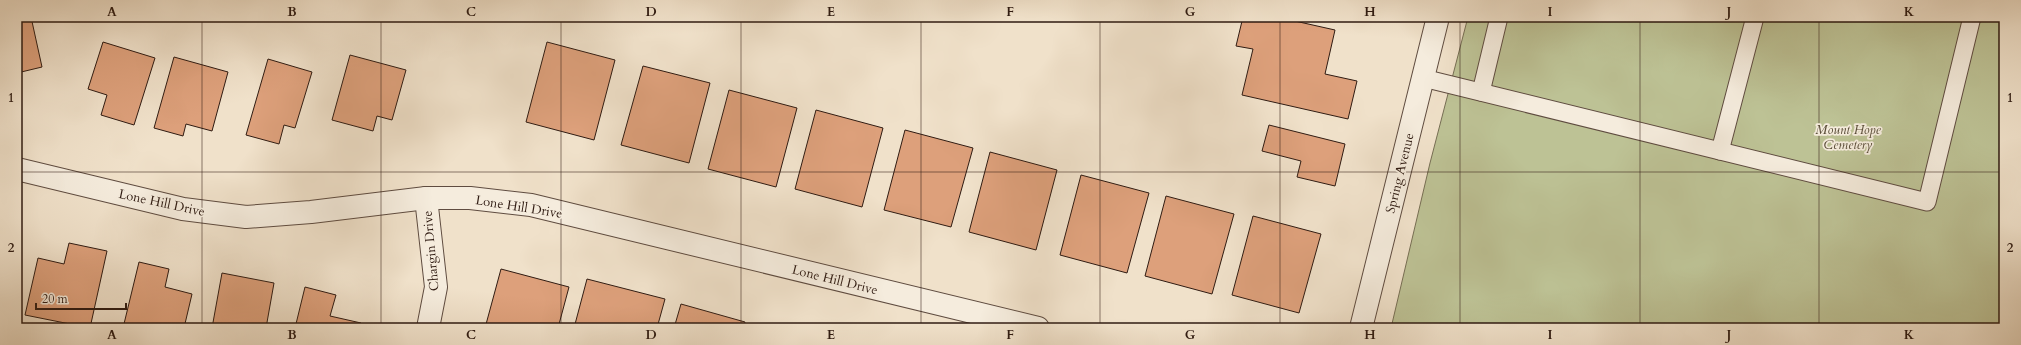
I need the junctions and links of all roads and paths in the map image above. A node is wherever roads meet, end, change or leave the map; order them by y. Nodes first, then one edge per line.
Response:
1 (1438, 17) edge
2 (1499, 17) edge
3 (1755, 17) edge
4 (1972, 17) edge
5 (1423, 78) junction
6 (1481, 92) junction
7 (1720, 151) junction
8 (17, 168) edge
9 (426, 198) junction
10 (428, 328) edge
11 (1038, 328) edge
12 (1361, 328) edge

1 - 5 street, Spring Avenue
2 - 6 lane
3 - 7 lane
4 - 7 lane
5 - 6 lane
5 - 12 street, Spring Avenue
6 - 7 lane
8 - 9 street, Lone Hill Drive
9 - 10 street, Chargin Drive
9 - 11 street, Lone Hill Drive

